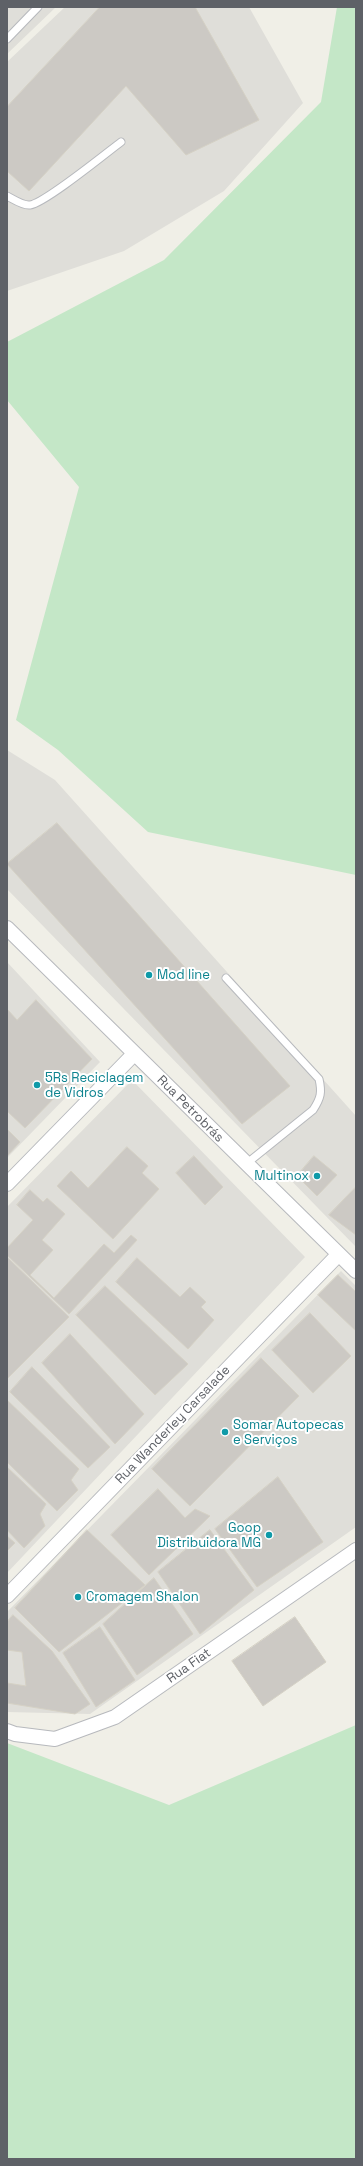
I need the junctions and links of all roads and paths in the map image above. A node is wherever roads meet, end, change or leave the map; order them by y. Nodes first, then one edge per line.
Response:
1 (38, 7) edge
2 (7, 39) edge
3 (121, 142) dead end
4 (7, 196) edge
5 (7, 928) edge
6 (226, 978) dead end
7 (134, 1054) junction
8 (246, 1164) junction
9 (7, 1184) edge
10 (338, 1255) junction
11 (356, 1271) edge
12 (356, 1550) edge
13 (7, 1596) edge
14 (7, 1730) edge

1 - 2 lane
3 - 4 lane
5 - 7 street, Rua Petrobrás
6 - 8 lane
7 - 8 street, Rua Petrobrás
7 - 9 street
8 - 10 street, Rua Petrobrás
10 - 11 street, Rua Petrobrás
10 - 13 street, Rua Wanderley Carsalade
12 - 14 street, Rua Fiat

